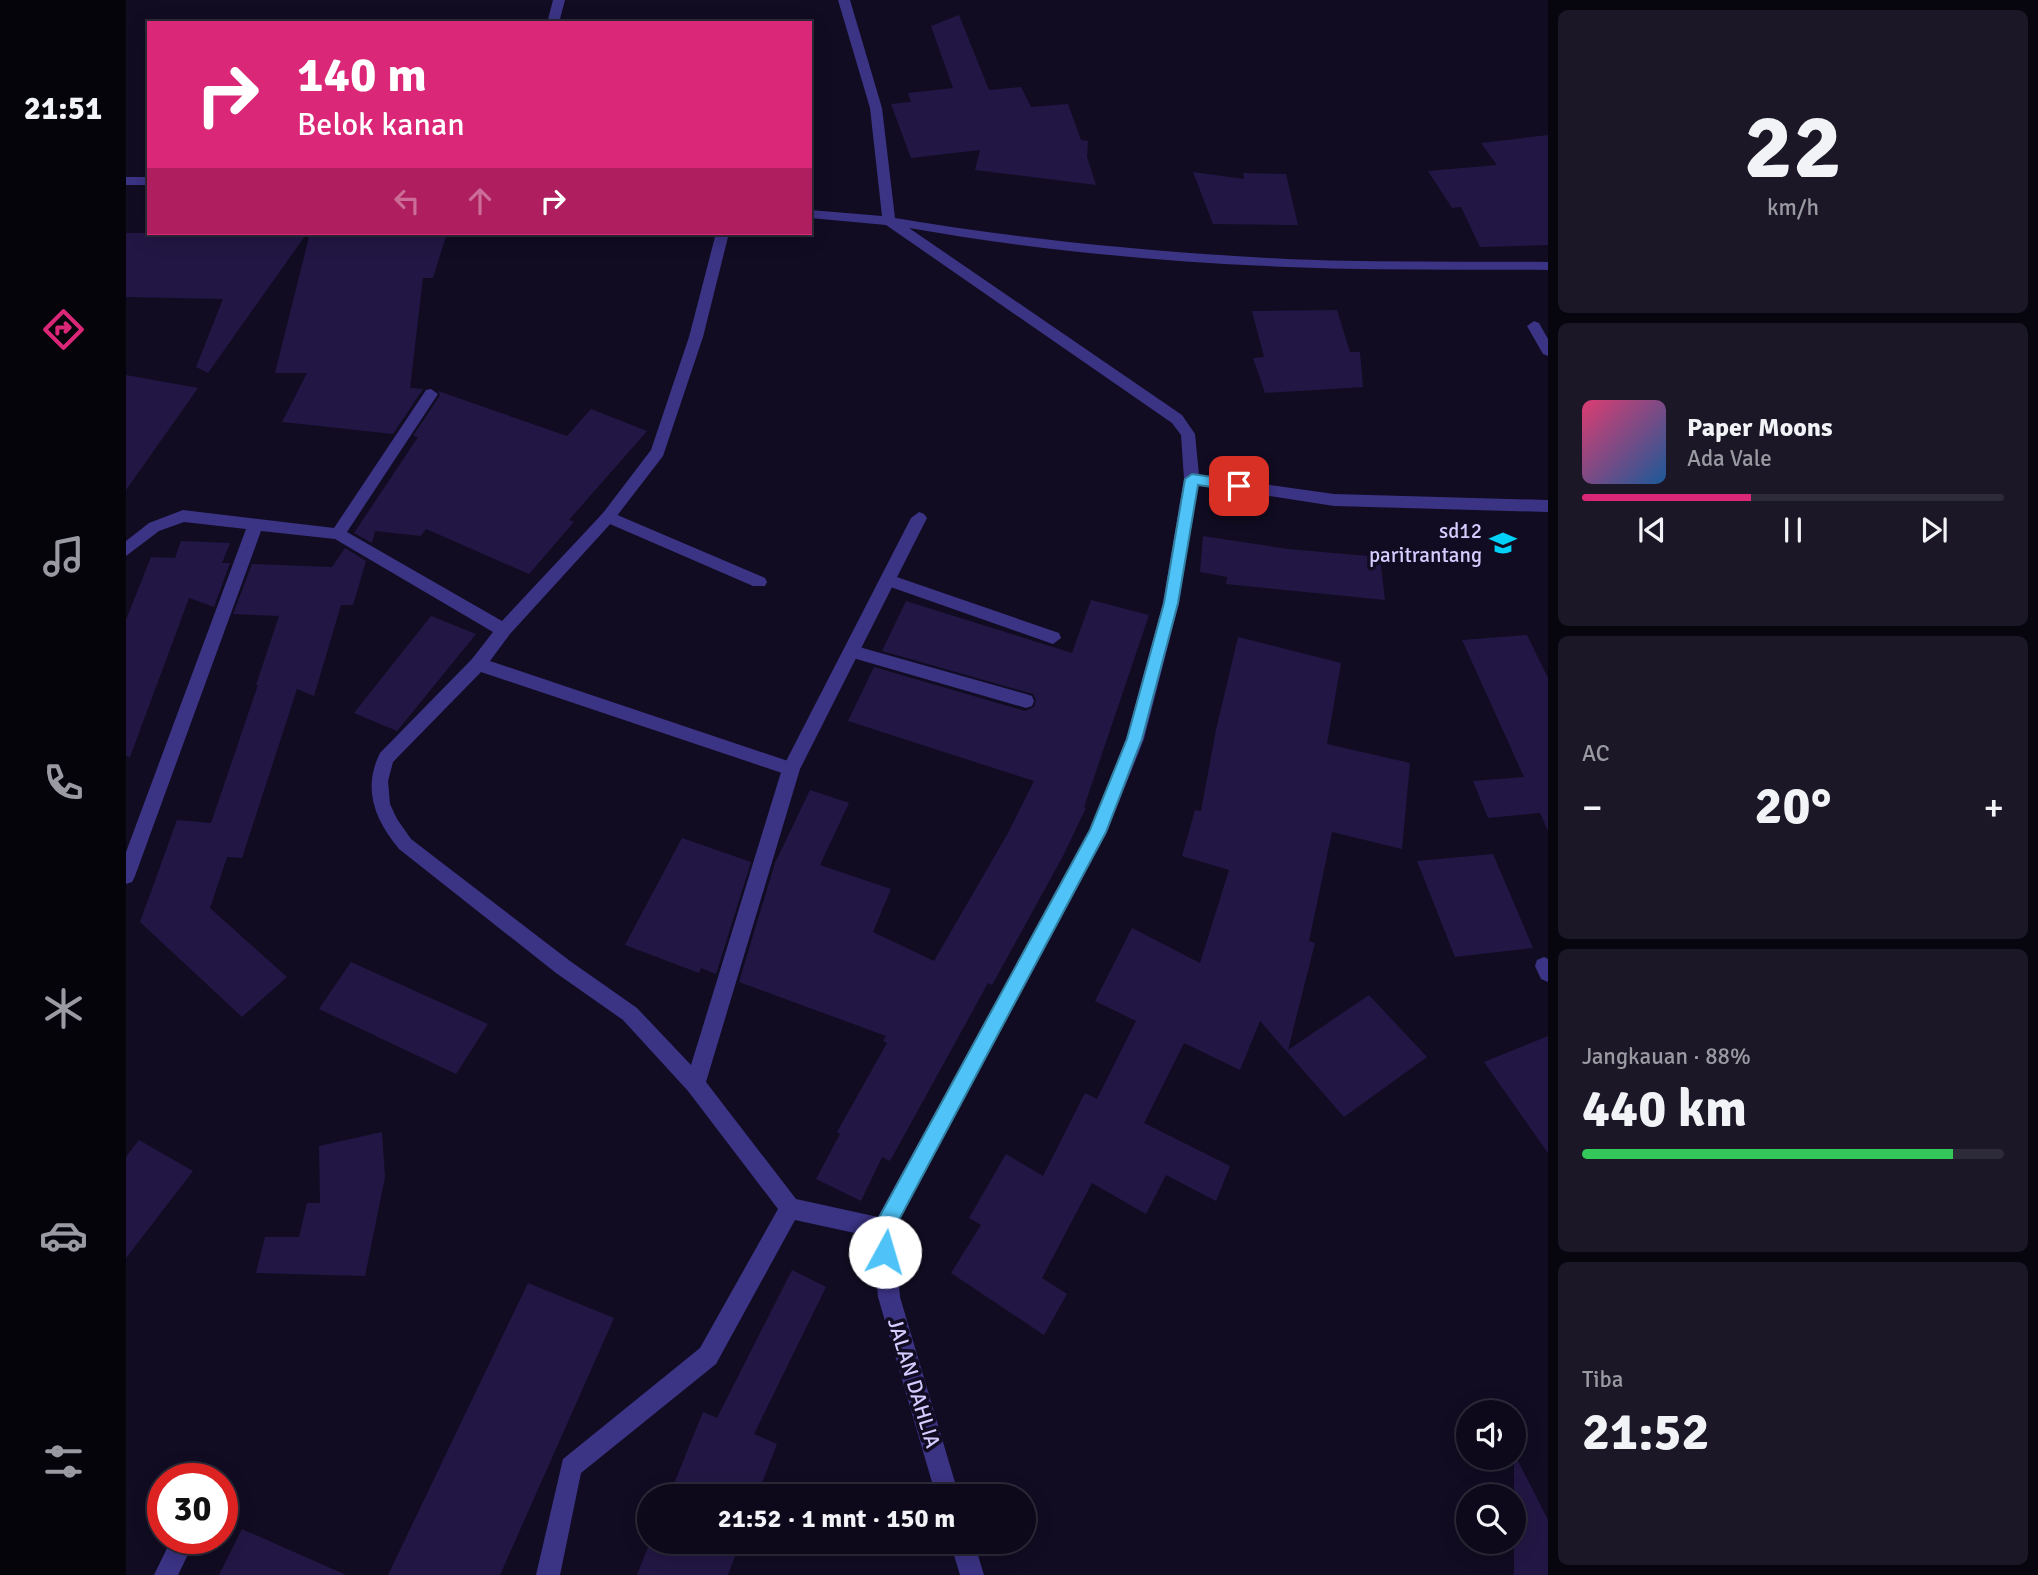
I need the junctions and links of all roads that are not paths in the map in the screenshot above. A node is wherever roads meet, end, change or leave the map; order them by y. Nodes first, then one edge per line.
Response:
1 (559, 0) edge
2 (844, 0) edge
3 (554, 21) edge
4 (126, 181) edge
5 (147, 181) edge
6 (812, 214) edge
7 (889, 221) junction
8 (722, 235) edge
9 (1548, 266) edge
10 (1534, 326) dead end
11 (1548, 351) edge
12 (431, 394) dead end
13 (1192, 479) junction
14 (1548, 506) edge
15 (608, 517) junction
16 (919, 518) dead end
17 (255, 526) junction
18 (338, 534) junction
19 (126, 550) edge
20 (888, 580) junction
21 (759, 582) dead end
22 (504, 629) junction
23 (1053, 638) dead end
24 (852, 651) junction
25 (478, 664) junction
26 (1026, 701) dead end
27 (790, 769) junction
28 (126, 876) edge
29 (695, 1084) junction
30 (790, 1208) junction
31 (883, 1229) junction
32 (944, 1484) edge
33 (176, 1554) edge
34 (966, 1554) edge
35 (166, 1575) edge
36 (548, 1575) edge
37 (972, 1575) edge

1 - 3 street
2 - 7 street
4 - 5 street
6 - 7 street
7 - 9 street
7 - 13 street
8 - 15 street
10 - 11 street
12 - 18 street
13 - 14 street
13 - 31 street
15 - 21 street
15 - 22 street
16 - 20 street
17 - 18 street
17 - 19 street
17 - 28 street
18 - 22 street
20 - 23 street
20 - 24 street
22 - 25 street
24 - 26 street
24 - 27 street
25 - 27 street
25 - 29 street
27 - 29 street
29 - 30 street
30 - 31 street
30 - 36 street
31 - 32 street, JALAN DAHLIA
33 - 35 street
34 - 37 street

